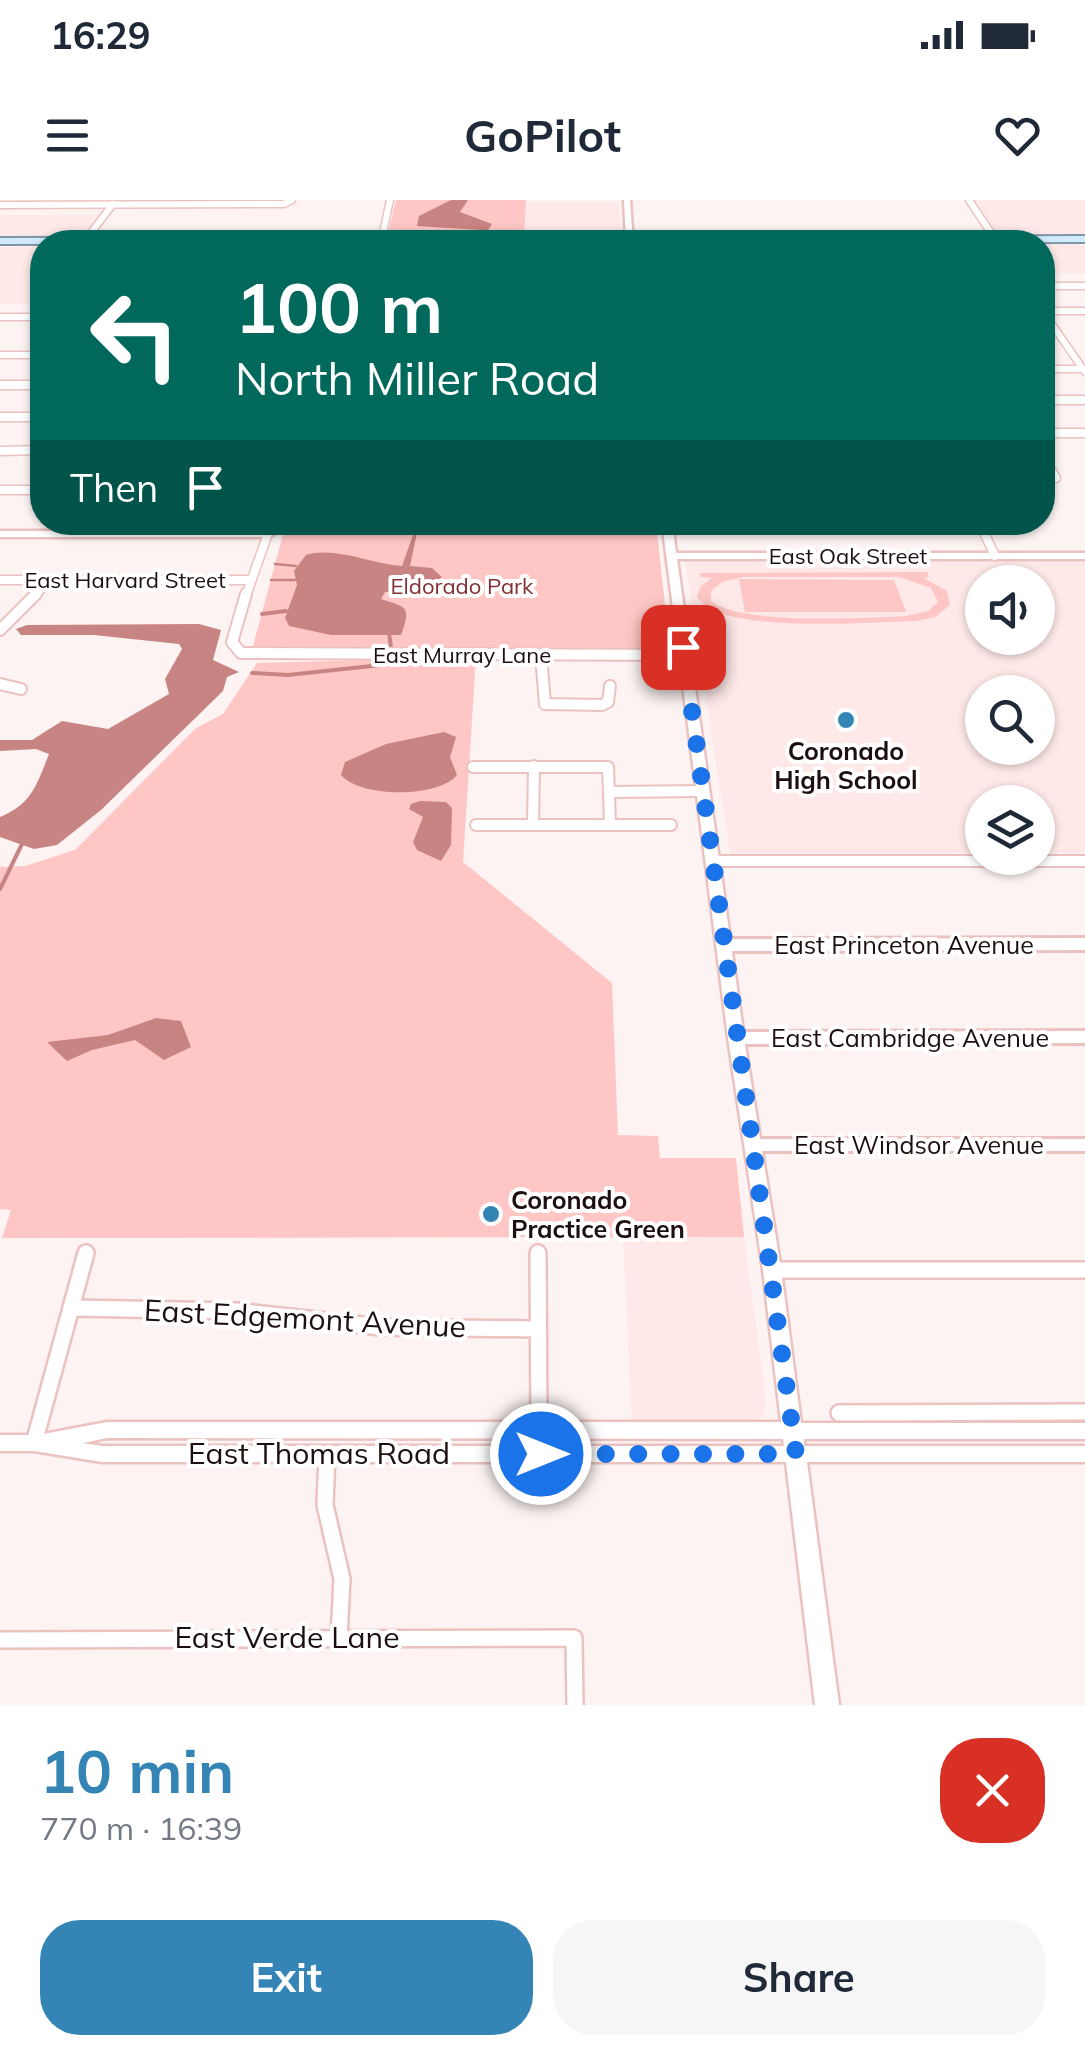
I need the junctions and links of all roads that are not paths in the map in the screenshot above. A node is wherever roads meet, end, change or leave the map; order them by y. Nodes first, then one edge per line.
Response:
1 (390, 200) edge
2 (627, 200) edge
3 (970, 200) edge
4 (290, 202) edge
5 (113, 204) junction
6 (0, 205) edge
7 (94, 230) edge
8 (384, 230) edge
9 (629, 230) edge
10 (989, 230) edge
11 (1055, 241) edge
12 (1085, 241) edge
13 (0, 243) edge
14 (30, 243) edge
15 (1055, 243) edge
16 (30, 244) edge
17 (1055, 286) edge
18 (1085, 286) edge
19 (1055, 311) edge
20 (1085, 311) edge
21 (0, 317) edge
22 (30, 318) edge
23 (1055, 328) edge
24 (0, 355) edge
25 (30, 355) edge
26 (1055, 369) edge
27 (1084, 370) edge
28 (0, 385) edge
29 (30, 385) edge
30 (1055, 400) edge
31 (1085, 400) edge
32 (0, 416) edge
33 (30, 416) edge
34 (1055, 433) edge
35 (1085, 433) edge
36 (30, 450) edge
37 (0, 451) edge
38 (0, 490) edge
39 (30, 490) edge
40 (30, 532) edge
41 (0, 534) edge
42 (267, 535) edge
43 (669, 535) edge
44 (985, 535) edge
45 (672, 556) junction
46 (995, 556) junction
47 (1085, 556) edge
48 (0, 580) edge
49 (50, 580) junction
50 (250, 580) junction
51 (0, 630) edge
52 (541, 656) junction
53 (684, 656) junction
54 (0, 684) edge
55 (610, 686) dead end
56 (21, 688) dead end
57 (473, 766) dead end
58 (534, 766) junction
59 (702, 791) junction
60 (609, 792) junction
61 (476, 825) dead end
62 (533, 825) junction
63 (610, 825) junction
64 (671, 826) dead end
65 (712, 860) junction
66 (1085, 861) edge
67 (1085, 944) edge
68 (724, 945) junction
69 (736, 1038) junction
70 (1085, 1038) edge
71 (1085, 1145) edge
72 (753, 1146) junction
73 (86, 1252) dead end
74 (538, 1253) dead end
75 (772, 1270) junction
76 (1085, 1270) edge
77 (71, 1308) junction
78 (538, 1329) junction
79 (1085, 1412) edge
80 (838, 1413) dead end
81 (955, 1422) junction
82 (539, 1431) junction
83 (1085, 1431) edge
84 (0, 1443) edge
85 (34, 1443) junction
86 (795, 1443) junction
87 (327, 1454) junction
88 (1085, 1454) edge
89 (339, 1638) junction
90 (0, 1640) edge
91 (574, 1705) edge
92 (827, 1705) edge

1 - 8 street
2 - 9 street
3 - 10 street
4 - 5 street
5 - 6 street
5 - 7 street
11 - 12 main road
12 - 15 main road
13 - 14 main road
13 - 16 main road
17 - 18 street
19 - 20 street
21 - 22 street
23 - 27 street
24 - 25 street
26 - 27 street
28 - 29 street
30 - 31 street
32 - 33 street
34 - 35 street
36 - 37 street
38 - 39 street
40 - 41 street
42 - 50 street
43 - 45 street
44 - 46 street
45 - 46 street, East Oak Street
45 - 53 street
46 - 47 street, East Oak Street
48 - 49 street, East Harvard Street
49 - 50 street, East Harvard Street
49 - 51 street
50 - 52 street, East Murray Lane
52 - 53 street, East Murray Lane
52 - 55 street
53 - 59 street
54 - 56 street
57 - 58 street
58 - 60 street
58 - 62 street
59 - 60 street
59 - 65 street
60 - 63 street
61 - 62 street
62 - 63 street
63 - 64 street
65 - 66 street
65 - 68 street
67 - 68 street, East Princeton Avenue
68 - 69 street
69 - 70 street, East Cambridge Avenue
69 - 72 street
71 - 72 street, East Windsor Avenue
72 - 75 street
73 - 77 street
74 - 78 street
75 - 76 street
75 - 86 street
77 - 78 street, East Edgemont Avenue
77 - 85 street
78 - 82 street
79 - 81 street, East Thomas Road
80 - 81 street, East Thomas Road
81 - 83 street, East Thomas Road
81 - 86 street, East Thomas Road
82 - 85 street, East Thomas Road
82 - 86 street, East Thomas Road
84 - 85 street, East Thomas Road
85 - 87 street, East Thomas Road
86 - 87 street, East Thomas Road
86 - 88 street, East Thomas Road
86 - 92 street
87 - 89 street
89 - 90 street, East Verde Lane
89 - 91 street, East Verde Lane

